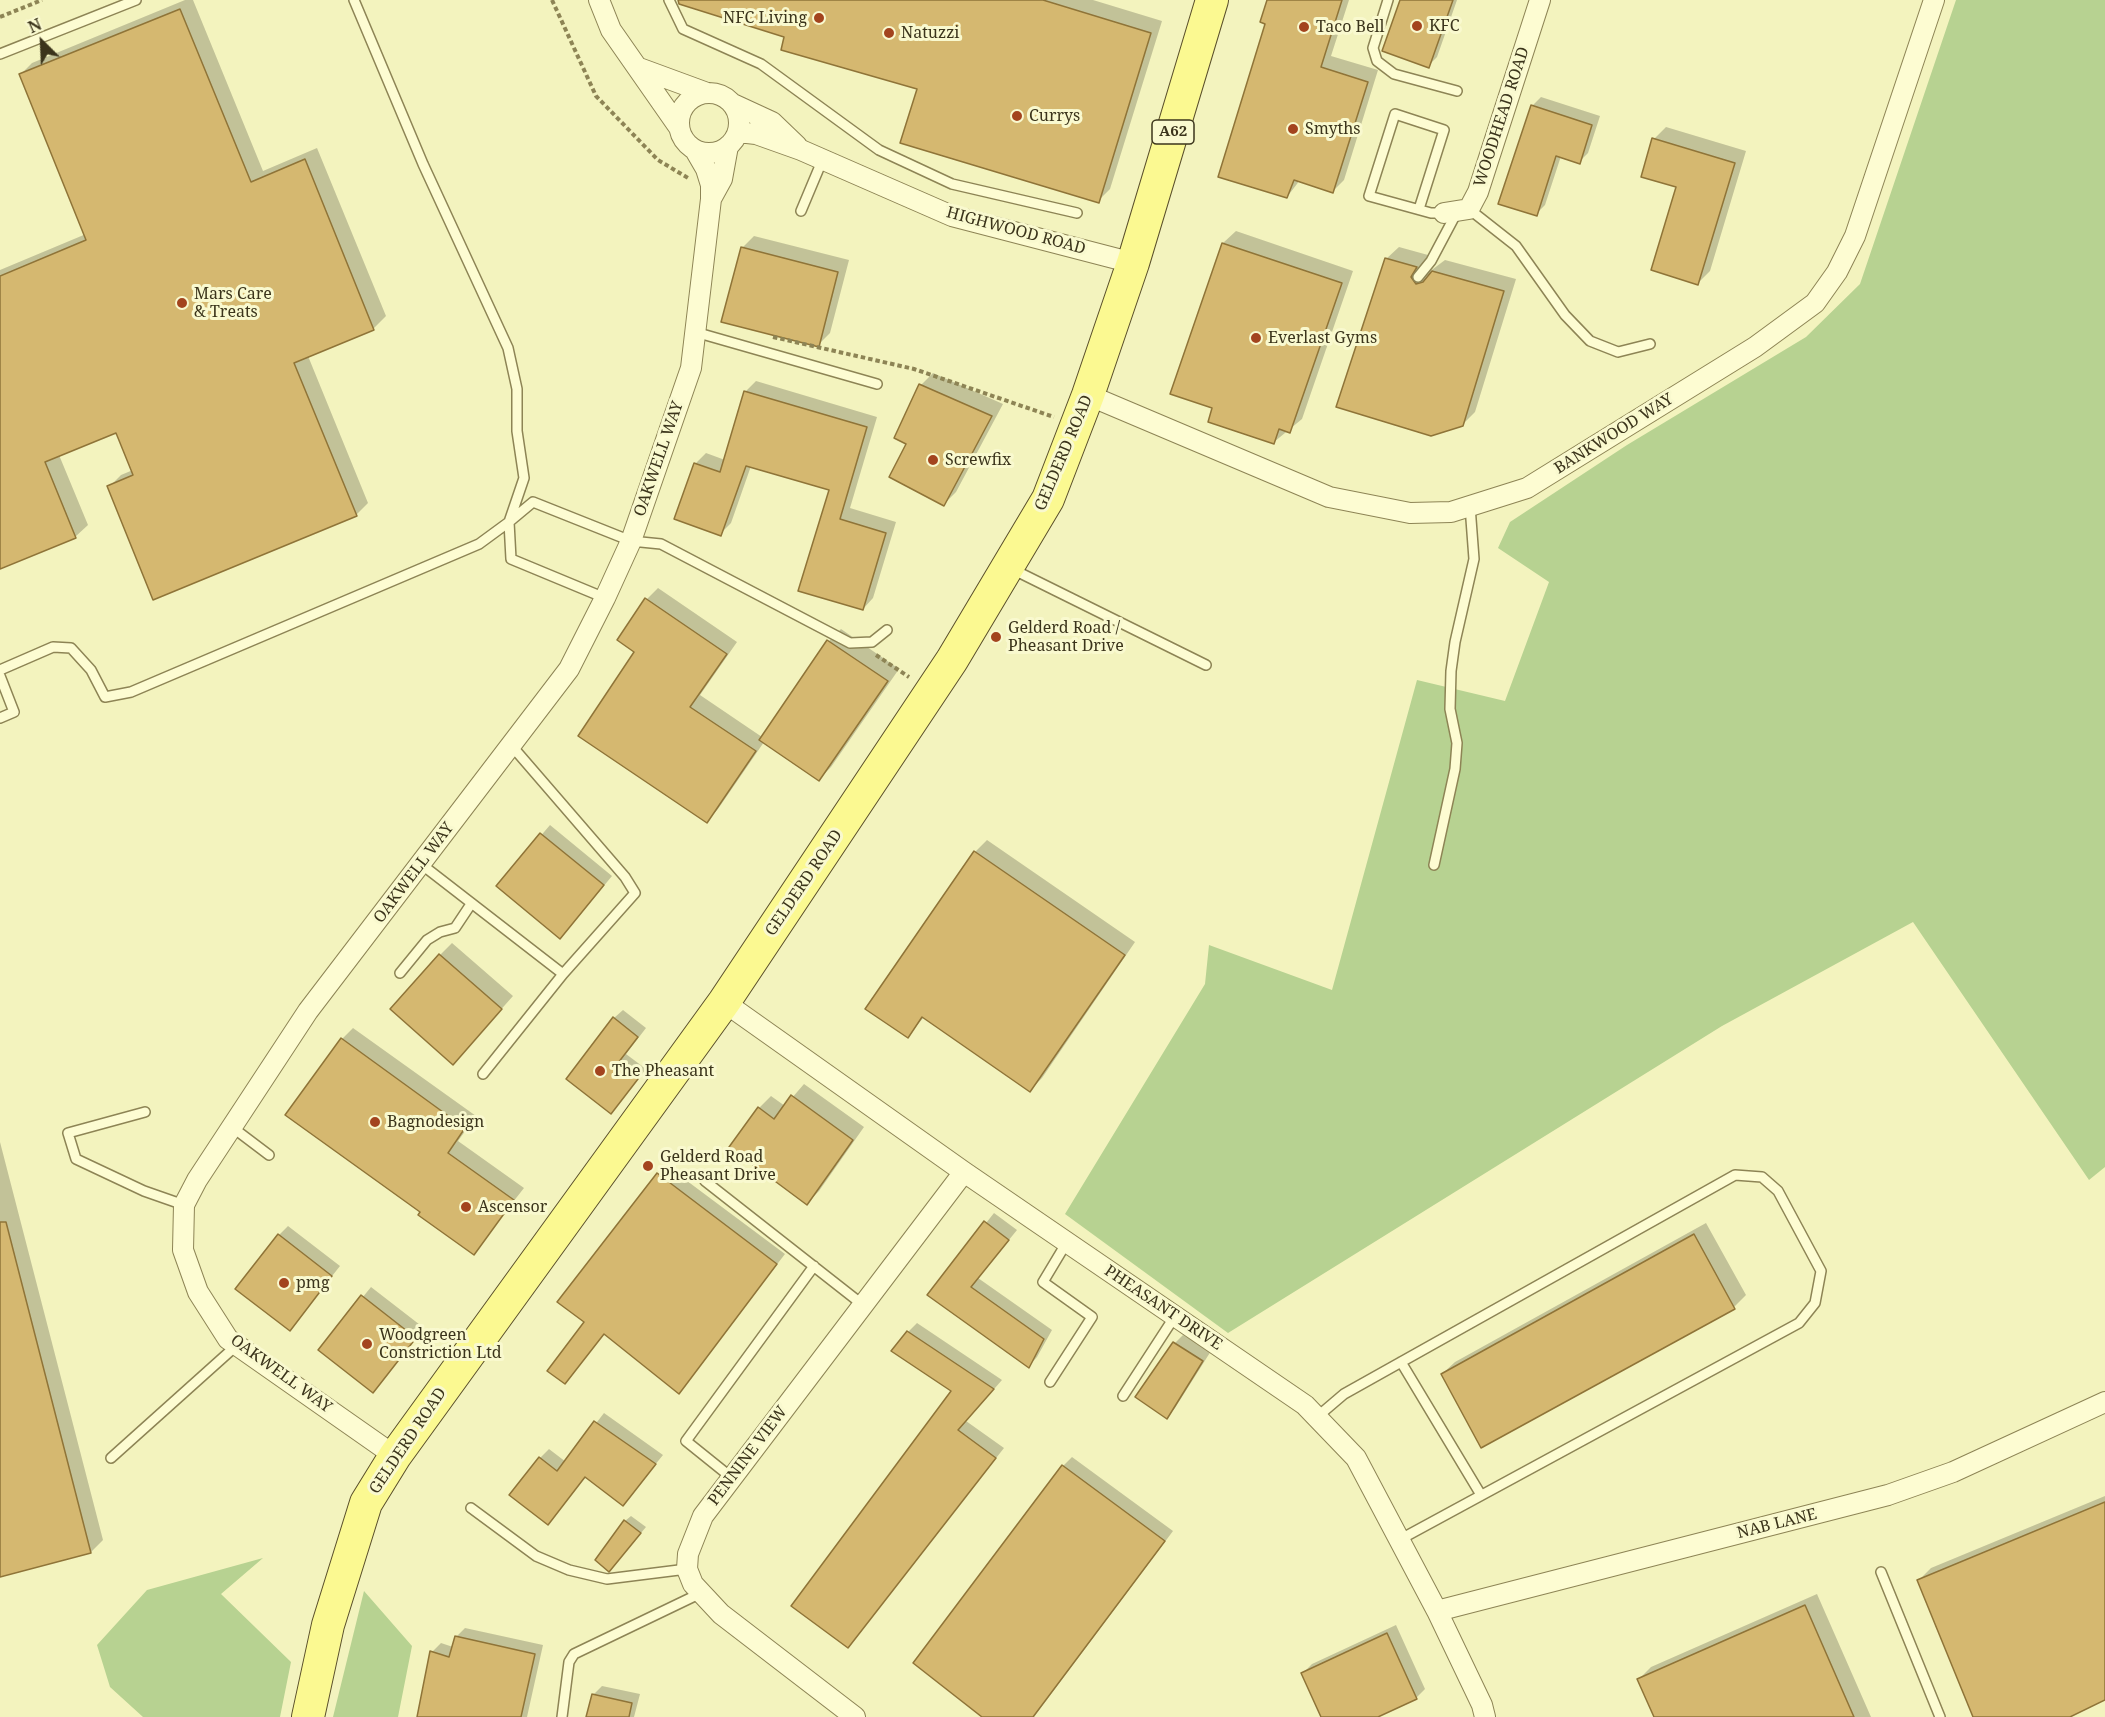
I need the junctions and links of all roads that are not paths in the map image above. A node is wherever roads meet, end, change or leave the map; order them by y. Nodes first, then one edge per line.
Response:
1 (136, 0) edge
2 (354, 0) edge
3 (599, 0) edge
4 (669, 0) edge
5 (1212, 0) edge
6 (1388, 0) edge
7 (1540, 0) edge
8 (1934, 0) edge
9 (0, 54) edge
10 (639, 69) junction
11 (1457, 91) dead end
12 (707, 93) junction
13 (732, 104) junction
14 (678, 126) junction
15 (733, 139) junction
16 (694, 150) junction
17 (801, 150) junction
18 (822, 162) junction
19 (711, 199) junction
20 (1419, 209) junction
21 (801, 211) dead end
22 (1457, 211) junction
23 (1077, 213) dead end
24 (1133, 263) junction
25 (1419, 277) dead end
26 (695, 332) junction
27 (1650, 344) dead end
28 (877, 384) dead end
29 (1088, 395) junction
30 (1470, 506) junction
31 (508, 522) junction
32 (631, 541) junction
33 (1007, 567) junction
34 (605, 598) junction
35 (887, 630) dead end
36 (1206, 665) dead end
37 (0, 670) edge
38 (0, 675) edge
39 (0, 718) edge
40 (511, 746) junction
41 (420, 864) junction
42 (1434, 864) dead end
43 (471, 904) junction
44 (400, 973) dead end
45 (563, 974) junction
46 (724, 1002) junction
47 (483, 1074) dead end
48 (145, 1112) dead end
49 (232, 1127) junction
50 (268, 1155) dead end
51 (964, 1173) junction
52 (705, 1181) dead end
53 (184, 1205) junction
54 (1067, 1242) junction
55 (814, 1266) junction
56 (863, 1305) junction
57 (1175, 1316) junction
58 (237, 1345) junction
59 (1401, 1362) junction
60 (1050, 1382) dead end
61 (1123, 1396) dead end
62 (2105, 1402) edge
63 (1317, 1417) junction
64 (395, 1456) junction
65 (111, 1458) dead end
66 (732, 1478) junction
67 (1481, 1495) junction
68 (471, 1508) dead end
69 (1399, 1540) junction
70 (687, 1569) junction
71 (1881, 1572) dead end
72 (701, 1593) junction
73 (1437, 1611) junction
74 (308, 1717) edge
75 (561, 1717) edge
76 (855, 1717) edge
77 (1485, 1717) edge
78 (1940, 1717) edge

1 - 9 lane
2 - 31 lane
3 - 10 street
4 - 23 lane
5 - 24 main road, GELDERD ROAD / A62
6 - 11 lane
7 - 22 street, WOODHEAD ROAD
8 - 30 street, BANKWOOD WAY
10 - 12 street
10 - 14 street
12 - 13 street
12 - 14 street
13 - 15 street
13 - 17 street, HIGHWOOD ROAD
14 - 16 street
15 - 16 street
15 - 17 street, HIGHWOOD ROAD
15 - 19 street, OAKWELL WAY
16 - 19 street, OAKWELL WAY
17 - 18 street, HIGHWOOD ROAD
18 - 21 lane
18 - 24 street, HIGHWOOD ROAD
19 - 26 street, OAKWELL WAY
20 - 20 lane
20 - 22 lane
22 - 25 lane
22 - 27 lane
24 - 29 main road, GELDERD ROAD / A62
26 - 28 lane
26 - 32 street, OAKWELL WAY
29 - 30 street, BANKWOOD WAY
29 - 33 main road, GELDERD ROAD / A62
30 - 42 lane
31 - 32 lane
31 - 34 lane
31 - 37 lane
32 - 34 street, OAKWELL WAY
32 - 35 lane
33 - 36 lane
33 - 46 main road, GELDERD ROAD / A62
34 - 40 street, OAKWELL WAY
38 - 39 lane
40 - 41 street, OAKWELL WAY
40 - 45 lane
41 - 43 lane
41 - 49 street, OAKWELL WAY
43 - 44 lane
43 - 45 lane
45 - 47 lane
46 - 51 street, PHEASANT DRIVE
46 - 64 main road, GELDERD ROAD / A62
48 - 53 lane
49 - 50 lane
49 - 53 street, OAKWELL WAY
51 - 54 street, PHEASANT DRIVE
51 - 56 street, PENNINE VIEW
52 - 55 lane
53 - 58 street, OAKWELL WAY
54 - 57 street, PHEASANT DRIVE
54 - 60 lane
55 - 56 lane
55 - 66 lane
56 - 66 street, PENNINE VIEW
57 - 61 lane
57 - 63 street, PHEASANT DRIVE
58 - 64 street, OAKWELL WAY
58 - 65 lane
59 - 63 lane
59 - 67 lane
59 - 67 lane
62 - 73 street, NAB LANE
63 - 69 street, PHEASANT DRIVE
64 - 74 main road, GELDERD ROAD / A62
66 - 70 street, PENNINE VIEW
67 - 69 lane
68 - 70 lane
69 - 73 street, PHEASANT DRIVE
70 - 72 street
71 - 78 lane
72 - 75 lane
72 - 76 street
73 - 77 street, PHEASANT DRIVE

